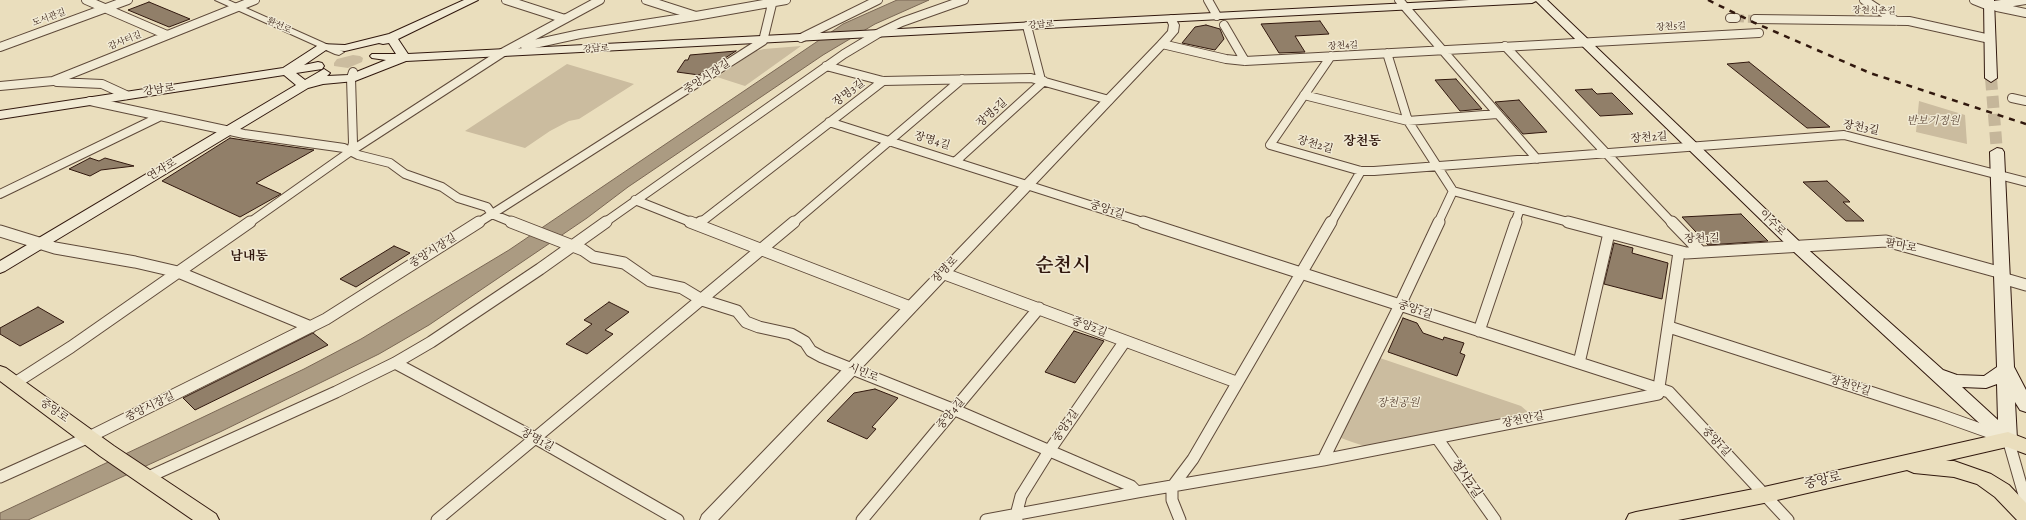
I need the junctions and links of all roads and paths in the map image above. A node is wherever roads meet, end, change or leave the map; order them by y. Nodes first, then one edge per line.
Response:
1 (86, 0) edge
2 (128, 0) edge
3 (220, 0) edge
4 (255, 0) edge
5 (474, 0) edge
6 (506, 0) edge
7 (600, 0) edge
8 (646, 0) edge
9 (786, 0) edge
10 (878, 0) edge
11 (964, 0) edge
12 (1208, 0) edge
13 (1532, 0) edge
14 (1541, 0) edge
15 (1864, 0) edge
16 (1974, 0) edge
17 (2026, 0) edge
18 (773, 1) edge
19 (1402, 3) edge
20 (1989, 3) edge
21 (236, 7) junction
22 (105, 8) junction
23 (2026, 13) edge
24 (696, 16) junction
25 (1217, 16) junction
26 (1171, 18) junction
27 (565, 19) junction
28 (1755, 19) tunnel mouth
29 (1896, 21) junction
30 (1224, 25) dead end
31 (1027, 26) junction
32 (879, 33) junction
33 (1759, 33) dead end
34 (167, 35) junction
35 (391, 37) junction
36 (800, 38) junction
37 (1990, 39) junction
38 (763, 40) junction
39 (1584, 41) junction
40 (1162, 44) junction
41 (324, 46) junction
42 (1505, 46) junction
43 (0, 47) edge
44 (365, 49) junction
45 (1442, 49) junction
46 (339, 52) junction
47 (502, 53) junction
48 (1387, 53) junction
49 (376, 56) junction
50 (1331, 56) junction
51 (405, 58) junction
52 (1245, 61) junction
53 (826, 66) junction
54 (321, 70) junction
55 (286, 71) junction
56 (352, 75) junction
57 (1991, 78) tunnel mouth
58 (962, 79) junction
59 (883, 81) junction
60 (1043, 81) junction
61 (53, 82) junction
62 (304, 85) junction
63 (0, 86) edge
64 (126, 95) junction
65 (1304, 95) junction
66 (2012, 98) dead end
67 (1109, 100) junction
68 (90, 101) junction
69 (2026, 101) edge
70 (1497, 114) junction
71 (0, 115) edge
72 (159, 117) junction
73 (1408, 121) junction
74 (830, 122) junction
75 (226, 130) junction
76 (889, 140) junction
77 (1694, 147) junction
78 (351, 151) junction
79 (1997, 152) tunnel mouth
80 (1606, 154) junction
81 (1537, 159) junction
82 (956, 161) junction
83 (1439, 168) junction
84 (1361, 170) junction
85 (1997, 174) junction
86 (2026, 182) edge
87 (1028, 184) junction
88 (1453, 191) junction
89 (0, 194) edge
90 (635, 200) junction
91 (1520, 209) junction
92 (492, 214) junction
93 (698, 224) junction
94 (0, 231) edge
95 (1609, 233) junction
96 (40, 244) junction
97 (568, 245) junction
98 (1797, 247) junction
99 (763, 248) junction
100 (1679, 252) junction
101 (1701, 252) junction
102 (0, 268) edge
103 (178, 272) junction
104 (942, 273) junction
105 (1302, 273) junction
106 (2002, 275) junction
107 (2026, 285) edge
108 (702, 300) junction
109 (1400, 305) junction
110 (910, 307) junction
111 (1039, 308) junction
112 (311, 327) junction
113 (1668, 327) junction
114 (1479, 331) junction
115 (1125, 341) junction
116 (395, 363) junction
117 (1579, 363) junction
118 (2006, 368) junction
119 (852, 369) junction
120 (1932, 371) junction
121 (0, 372) edge
122 (1236, 382) junction
123 (15, 383) junction
124 (1658, 389) junction
125 (2026, 406) edge
126 (954, 410) junction
127 (89, 437) junction
128 (535, 438) junction
129 (1437, 438) junction
130 (2017, 443) edge
131 (1049, 451) junction
132 (1323, 460) junction
133 (1900, 463) junction
134 (0, 477) edge
135 (146, 478) junction
136 (1172, 487) junction
137 (1137, 492) junction
138 (1764, 494) junction
139 (2026, 502) edge
140 (2026, 516) edge
141 (1017, 518) edge
142 (210, 520) edge
143 (437, 520) edge
144 (678, 520) edge
145 (708, 520) edge
146 (862, 520) edge
147 (986, 520) edge
148 (1180, 520) edge
149 (1495, 520) edge
150 (1636, 520) edge
151 (1788, 520) edge

1 - 22 street
2 - 22 street, 도서관길
3 - 21 street, 환선로
4 - 21 street, 감사터길
5 - 35 main road
6 - 27 street
7 - 27 street
8 - 24 street
9 - 18 street
10 - 36 street
11 - 32 street
12 - 25 street
13 - 19 main road, 강남로
14 - 39 main road, 이수로
15 - 29 street
16 - 20 street
17 - 20 street
18 - 24 street
18 - 38 street
19 - 25 main road, 강남로
19 - 45 street
20 - 23 street
20 - 37 main road
21 - 34 street, 감사터길
21 - 41 street, 환선로
22 - 34 street
22 - 43 street, 도서관길
24 - 47 street
25 - 26 main road, 강남로
26 - 31 main road, 강남로
26 - 40 street, 장명로
27 - 47 street
28 - 29 street, 장천신촌길
29 - 37 street, 장천신촌길
30 - 52 street
31 - 32 main road, 강남로
31 - 60 street
32 - 36 main road, 강남로
32 - 53 street
33 - 39 street, 장천5길
34 - 61 street, 감사터길
35 - 41 main road
35 - 44 main road
35 - 51 main road
36 - 38 main road, 강남로
37 - 57 main road
38 - 47 main road, 강남로
38 - 92 street, 중앙시장길
39 - 42 street, 장천4길
39 - 77 main road, 이수로
40 - 52 street, 장천4길
40 - 67 street, 장명로
41 - 46 street, 환선로
41 - 55 main road
42 - 45 street, 장천4길
42 - 80 street
44 - 46 main road
44 - 49 main road
45 - 48 street, 장천4길
45 - 70 street
46 - 54 main road, 연자로
47 - 51 main road, 강남로
47 - 78 street
48 - 50 street, 장천4길
48 - 73 street
49 - 51 main road, 강남로
49 - 56 main road
50 - 52 street, 장천4길
50 - 65 street, 장천2길
51 - 56 main road
53 - 59 street
53 - 90 street
54 - 55 main road, 강남로
54 - 56 main road, 강남로
54 - 62 main road, 연자로
55 - 62 main road
55 - 64 main road, 강남로
56 - 62 main road
56 - 78 street
58 - 59 street
58 - 60 street
58 - 76 street
59 - 74 street, 장명3길
60 - 67 street
60 - 82 street, 장명5길
61 - 63 street, 감사터길
61 - 64 street
62 - 75 main road, 연자로
64 - 68 main road, 강남로
65 - 73 street
65 - 84 street, 장천2길
66 - 69 street
67 - 87 street, 장명로
68 - 71 main road, 강남로
68 - 72 street, 시민로
70 - 73 street
70 - 81 street
72 - 75 street, 시민로
72 - 89 street
73 - 83 street
74 - 76 street, 장명4길
74 - 93 street, 장명3길
75 - 78 street, 시민로
75 - 96 main road, 연자로
76 - 82 street, 장명4길
76 - 99 street
77 - 80 street, 장천2길
77 - 85 street, 장천3길
77 - 98 main road, 이수로
78 - 92 street, 시민로
78 - 103 street
79 - 85 main road
80 - 81 street, 장천2길
80 - 101 street
81 - 83 street, 장천2길
82 - 87 street, 장명4길
83 - 84 street, 장천2길
83 - 88 street
84 - 105 street
85 - 86 street, 장천3길
85 - 106 main road
87 - 104 street, 장명로
87 - 105 street, 중앙1길
88 - 91 street, 장천1길
88 - 109 street
90 - 93 street
90 - 97 street
91 - 95 street, 장천1길
91 - 114 street
92 - 97 street, 시민로
92 - 112 street, 중앙시장길
93 - 99 street
94 - 96 street
95 - 100 street, 장천1길
95 - 117 street
96 - 102 main road, 연자로
96 - 103 street
97 - 108 street, 시민로
97 - 116 street
98 - 101 street, 장천1길
98 - 106 street, 팔마로
98 - 120 main road, 이수로
99 - 108 street
99 - 110 street
100 - 101 street, 장천1길
100 - 113 street
103 - 112 street
103 - 123 street
104 - 110 street, 장명로
104 - 111 street, 중앙2길
105 - 109 street, 중앙1길
105 - 122 street
106 - 107 street, 팔마로
106 - 118 main road
108 - 119 street, 시민로
108 - 128 street
109 - 114 street, 중앙1길
109 - 132 street
110 - 119 street, 장명로
111 - 115 street, 중앙2길
111 - 126 street, 중앙4길
112 - 127 street, 중앙시장길
113 - 124 street
113 - 130 street, 장천안길
114 - 117 street, 중앙1길
115 - 122 street, 중앙2길
115 - 131 street, 중앙3길
116 - 128 street, 장명1길
116 - 135 street
117 - 124 street, 중앙1길
118 - 120 main road
118 - 125 main road
118 - 130 main road
119 - 126 street, 시민로
119 - 145 street, 장명로
120 - 130 main road, 이수로
121 - 123 main road, 중앙로
122 - 136 street
123 - 127 main road, 중앙로
124 - 129 street, 장천안길
124 - 138 street, 중앙1길
126 - 131 street, 시민로
126 - 146 street, 중앙4길
127 - 134 street, 중앙시장길
127 - 135 main road, 중앙로
128 - 143 street
128 - 144 street, 장명1길
129 - 132 street, 장천안길
129 - 149 street, 청사2길
130 - 133 main road, 중앙로
130 - 139 street
131 - 137 street, 시민로
131 - 141 street, 중앙3길
132 - 136 street, 장천안길
133 - 138 main road, 중앙로
133 - 140 main road
135 - 142 main road
136 - 137 street
136 - 148 street
137 - 141 street
138 - 150 main road, 중앙로
138 - 151 street, 중앙1길
141 - 147 street

